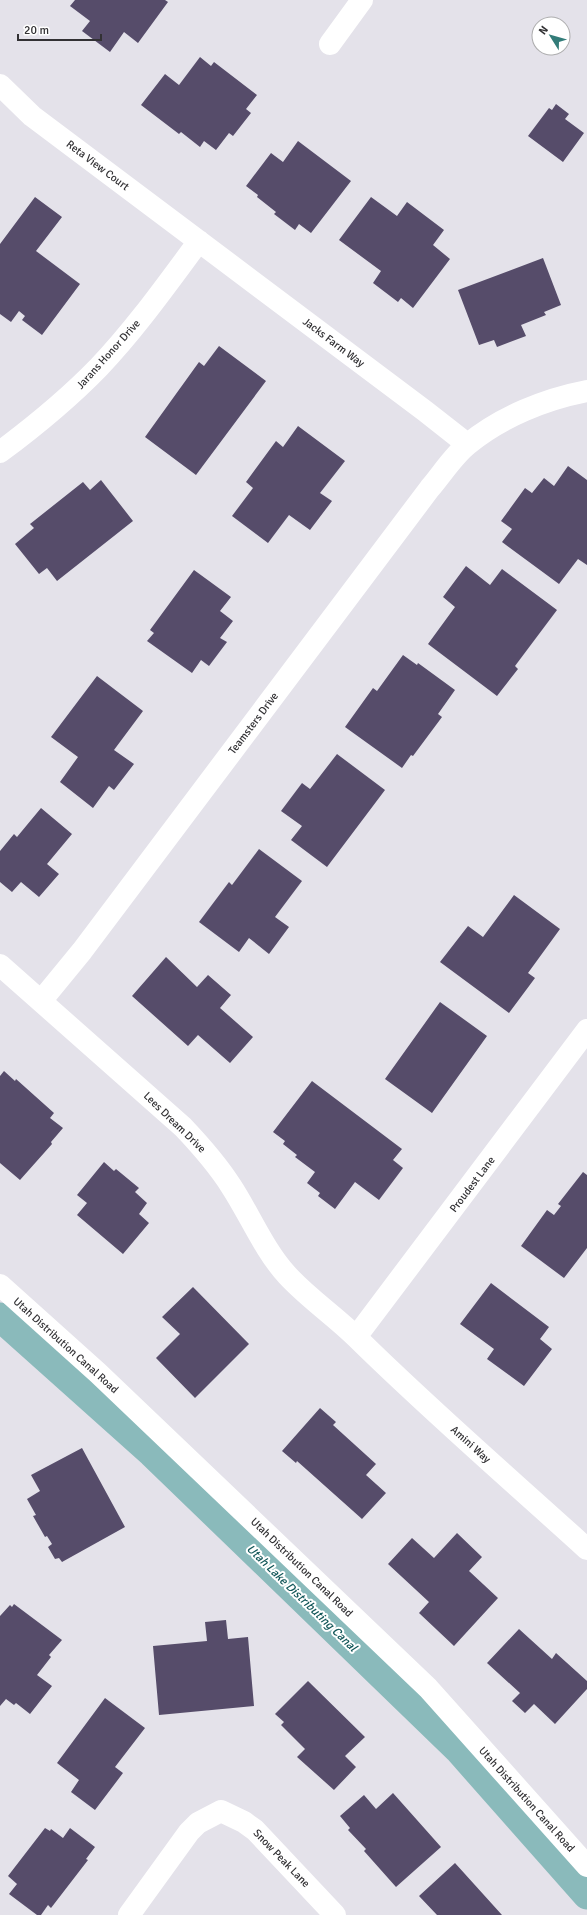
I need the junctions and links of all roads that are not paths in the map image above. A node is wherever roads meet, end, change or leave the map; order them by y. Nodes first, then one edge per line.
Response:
1 (362, 0) edge
2 (330, 44) dead end
3 (0, 85) edge
4 (199, 241) junction
5 (587, 391) edge
6 (467, 444) junction
7 (0, 452) edge
8 (0, 965) edge
9 (40, 1001) junction
10 (587, 1030) edge
11 (0, 1285) edge
12 (356, 1337) junction
13 (587, 1549) edge
14 (587, 1866) edge
15 (129, 1915) edge
16 (335, 1915) edge

1 - 2 street
3 - 4 street, Reta View Court
4 - 6 street, Jacks Farm Way
4 - 7 street, Jarans Honor Drive
5 - 6 street, Teamsters Drive
6 - 9 street, Teamsters Drive
8 - 9 street, Lees Dream Drive
9 - 12 street, Lees Dream Drive
10 - 12 street, Proudest Lane
11 - 14 street, Utah Distribution Canal Road
12 - 13 street, Amini Way
15 - 16 street, Snow Peak Lane

